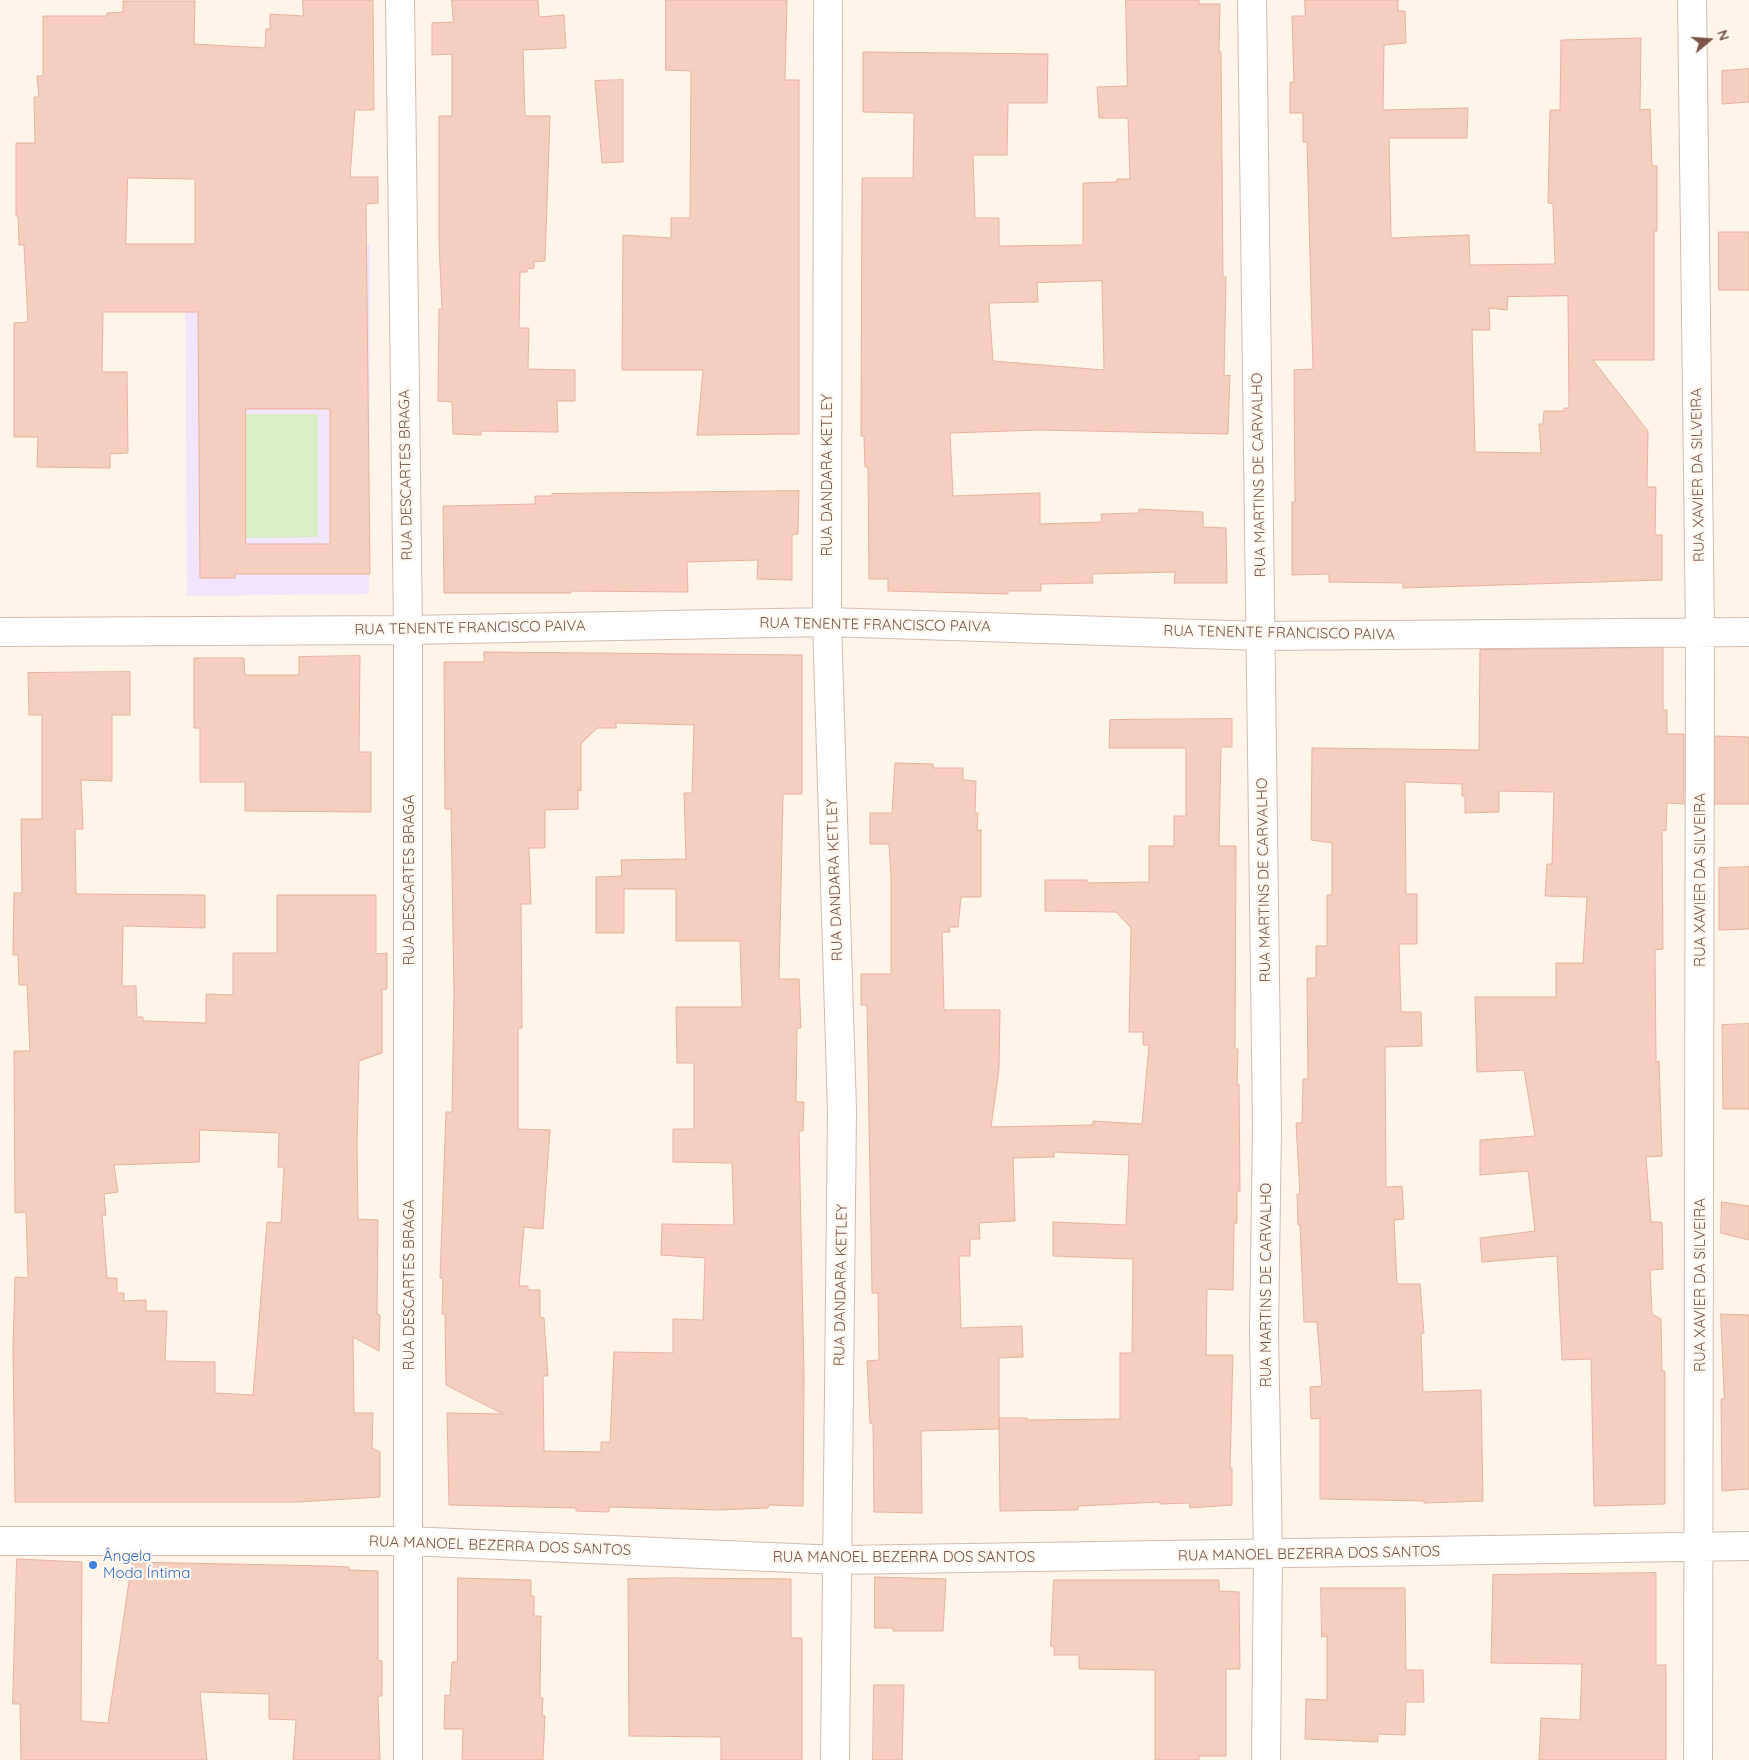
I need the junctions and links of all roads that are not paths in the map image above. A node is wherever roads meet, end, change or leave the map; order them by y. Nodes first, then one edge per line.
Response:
1 (400, 0) edge
2 (828, 0) edge
3 (1252, 0) edge
4 (1692, 0) edge
5 (827, 622) junction
6 (408, 630) junction
7 (0, 632) edge
8 (1700, 632) junction
9 (1749, 632) edge
10 (1261, 636) junction
11 (0, 1541) edge
12 (410, 1541) junction
13 (1749, 1546) edge
14 (1700, 1548) junction
15 (1268, 1555) junction
16 (838, 1560) junction
17 (408, 1760) edge
18 (835, 1760) edge
19 (1266, 1760) edge
20 (1698, 1760) edge

1 - 6 street, RUA DESCARTES BRAGA
2 - 5 street, RUA DANDARA KETLEY
3 - 10 street, RUA MARTINS DE CARVALHO
4 - 8 street, RUA XAVIER DA SILVEIRA
5 - 6 street, RUA TENENTE FRANCISCO PAIVA
5 - 10 street, RUA TENENTE FRANCISCO PAIVA
5 - 16 street, RUA DANDARA KETLEY
6 - 7 street, RUA TENENTE FRANCISCO PAIVA
6 - 12 street, RUA DESCARTES BRAGA
8 - 9 street, RUA TENENTE FRANCISCO PAIVA
8 - 10 street, RUA TENENTE FRANCISCO PAIVA
8 - 14 street, RUA XAVIER DA SILVEIRA
10 - 15 street, RUA MARTINS DE CARVALHO
11 - 12 street, RUA MANOEL BEZERRA DOS SANTOS
12 - 16 street, RUA MANOEL BEZERRA DOS SANTOS
12 - 17 street, RUA DESCARTES BRAGA
13 - 14 street, RUA MANOEL BEZERRA DOS SANTOS
14 - 15 street, RUA MANOEL BEZERRA DOS SANTOS
14 - 20 street, RUA XAVIER DA SILVEIRA
15 - 16 street, RUA MANOEL BEZERRA DOS SANTOS
15 - 19 street, RUA MARTINS DE CARVALHO
16 - 18 street, RUA DANDARA KETLEY

